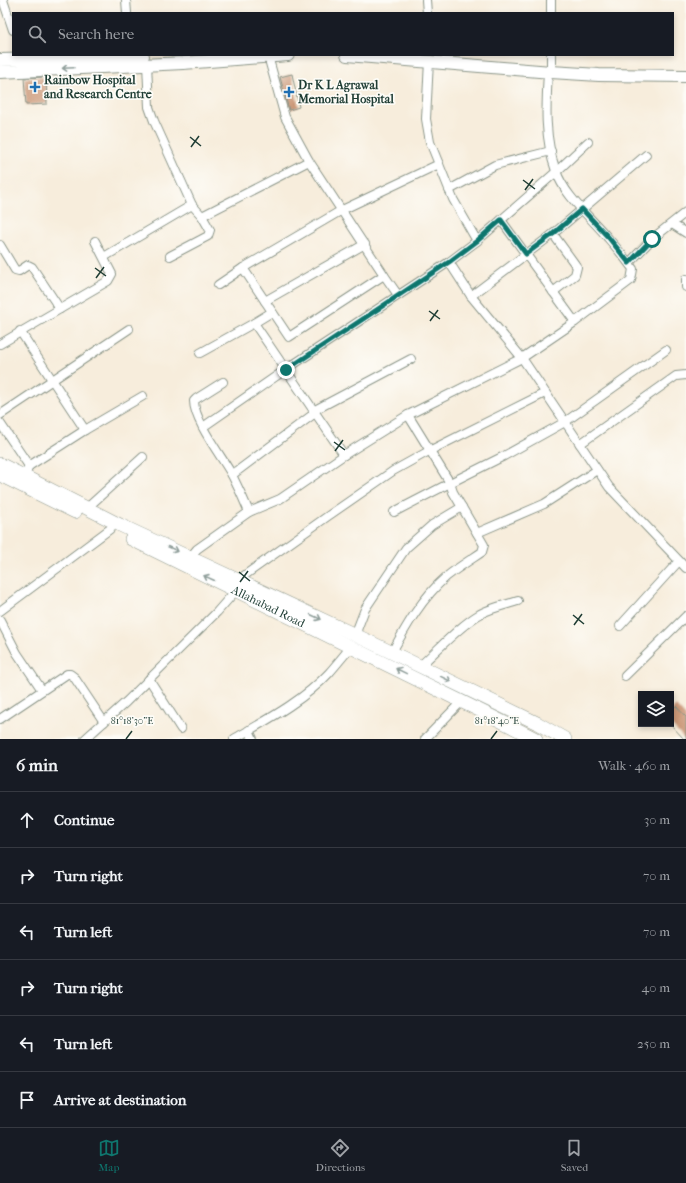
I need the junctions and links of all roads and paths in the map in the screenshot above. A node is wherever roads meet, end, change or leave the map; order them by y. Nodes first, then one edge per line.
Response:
1 (3, 0) edge
2 (126, 0) edge
3 (426, 0) edge
4 (551, 0) edge
5 (127, 12) edge
6 (427, 12) edge
7 (551, 12) edge
8 (12, 27) edge
9 (130, 56) edge
10 (268, 56) edge
11 (388, 56) edge
12 (429, 57) edge
13 (22, 58) edge
14 (147, 64) junction
15 (1, 66) edge
16 (550, 66) edge
17 (686, 70) edge
18 (686, 76) edge
19 (588, 142) dead end
20 (550, 151) junction
21 (646, 155) dead end
22 (309, 161) junction
23 (439, 164) junction
24 (556, 172) junction
25 (449, 190) junction
26 (192, 205) junction
27 (582, 209) junction
28 (342, 210) junction
29 (686, 212) edge
30 (202, 216) junction
31 (501, 220) junction
32 (672, 224) junction
33 (686, 233) edge
34 (553, 234) junction
35 (95, 241) dead end
36 (477, 241) junction
37 (365, 244) junction
38 (0, 245) edge
39 (526, 254) junction
40 (170, 256) dead end
41 (104, 257) junction
42 (449, 262) junction
43 (629, 263) junction
44 (243, 268) junction
45 (384, 275) junction
46 (686, 279) edge
47 (218, 285) dead end
48 (686, 287) edge
49 (553, 292) junction
50 (398, 295) junction
51 (471, 296) junction
52 (265, 301) junction
53 (60, 309) junction
54 (272, 312) junction
55 (575, 322) junction
56 (254, 323) junction
57 (129, 330) dead end
58 (20, 331) junction
59 (0, 344) edge
60 (666, 350) dead end
61 (200, 353) dead end
62 (522, 358) junction
63 (411, 359) dead end
64 (286, 370) junction
65 (686, 375) edge
66 (53, 380) junction
67 (223, 382) dead end
68 (545, 393) junction
69 (143, 396) dead end
70 (314, 412) junction
71 (0, 415) edge
72 (408, 415) junction
73 (565, 422) junction
74 (0, 423) edge
75 (202, 427) junction
76 (85, 430) junction
77 (580, 444) junction
78 (429, 451) junction
79 (344, 455) junction
80 (143, 458) dead end
81 (0, 464) edge
82 (597, 470) junction
83 (0, 475) edge
84 (23, 475) junction
85 (232, 475) junction
86 (450, 483) junction
87 (462, 507) junction
88 (87, 508) junction
89 (250, 512) junction
90 (394, 512) dead end
91 (110, 529) junction
92 (477, 534) junction
93 (187, 561) junction
94 (679, 561) junction
95 (686, 568) edge
96 (239, 584) junction
97 (518, 601) dead end
98 (0, 611) edge
99 (686, 616) edge
100 (0, 620) edge
101 (620, 626) dead end
102 (353, 641) junction
103 (392, 652) junction
104 (420, 666) junction
105 (625, 676) dead end
106 (149, 679) junction
107 (42, 690) junction
108 (462, 701) junction
109 (0, 719) edge
110 (104, 722) junction
111 (180, 729) dead end
112 (249, 730) junction
113 (85, 739) edge
114 (234, 739) edge
115 (254, 739) edge
116 (425, 739) edge
117 (536, 739) edge
118 (565, 739) edge

1 - 8 street
2 - 5 street
3 - 6 street
4 - 7 street
9 - 13 street
10 - 14 street
10 - 22 street
11 - 12 street
12 - 16 street
12 - 23 street
13 - 15 street
14 -> 15 street
14 - 26 street
16 - 17 street
16 - 18 street
16 - 20 street
19 - 24 street
20 - 24 street
20 - 25 street
21 - 27 street
22 - 28 street
22 - 30 street
23 - 25 street
23 - 28 street
24 - 27 street
24 - 31 street
25 - 36 street
26 - 30 street
26 - 41 street
27 - 34 street
27 - 43 street
28 - 37 street
28 - 44 street
29 - 32 street
30 - 40 street
31 - 36 street
31 - 39 street
32 - 33 street
32 - 43 street
34 - 39 street
34 - 49 street
35 - 41 street
36 - 42 street
37 - 45 street
37 - 52 street
38 - 53 street
39 - 49 street
39 - 51 street
41 - 53 street
42 - 50 street
42 - 51 street
43 - 55 street
44 - 47 street
44 - 52 street
45 - 50 street
45 - 54 street
46 - 48 street
49 - 55 street
50 - 64 street
51 - 62 street
52 - 54 street
53 - 58 street
54 - 56 street
55 - 62 street
56 - 61 street
56 - 64 street
57 - 66 street
58 - 59 street
58 - 66 street
60 - 73 street
62 - 68 street
62 - 72 street
63 - 70 street
64 - 70 street
64 - 75 street
65 - 77 street
66 - 71 street
66 - 76 street
67 - 75 street
68 - 73 street
68 - 78 street
69 - 76 street
70 - 79 street
70 - 85 street
72 - 78 street
72 - 79 street
73 - 77 street
73 - 86 street
74 - 84 street
75 - 85 street
76 - 84 street
77 - 82 street
78 - 86 street
78 - 96 street
79 - 89 street
80 - 88 street
81 - 84 main road
82 - 92 street
82 - 94 street
83 - 84 main road, Allahabad Road
84 - 88 main road
84 - 91 main road, Allahabad Road
85 - 89 street
86 - 87 street
86 - 90 street
87 - 92 street
87 - 102 street
88 -> 93 main road
89 - 93 street
91 - 93 main road, Allahabad Road
91 - 98 street
92 - 103 street
93 - 96 main road, Allahabad Road
94 - 95 street
94 - 101 street
96 - 102 main road, Allahabad Road
96 - 106 street
97 - 104 street
99 - 105 street
100 - 107 street
102 - 103 main road
108 -> 102 main road, Allahabad Road
102 - 112 street
103 - 104 main road
104 -> 118 main road
106 - 110 street
106 - 111 street
107 - 109 street
107 - 110 street
108 - 116 street
108 - 117 main road, Allahabad Road
110 - 113 street
112 - 114 street
112 - 115 street

